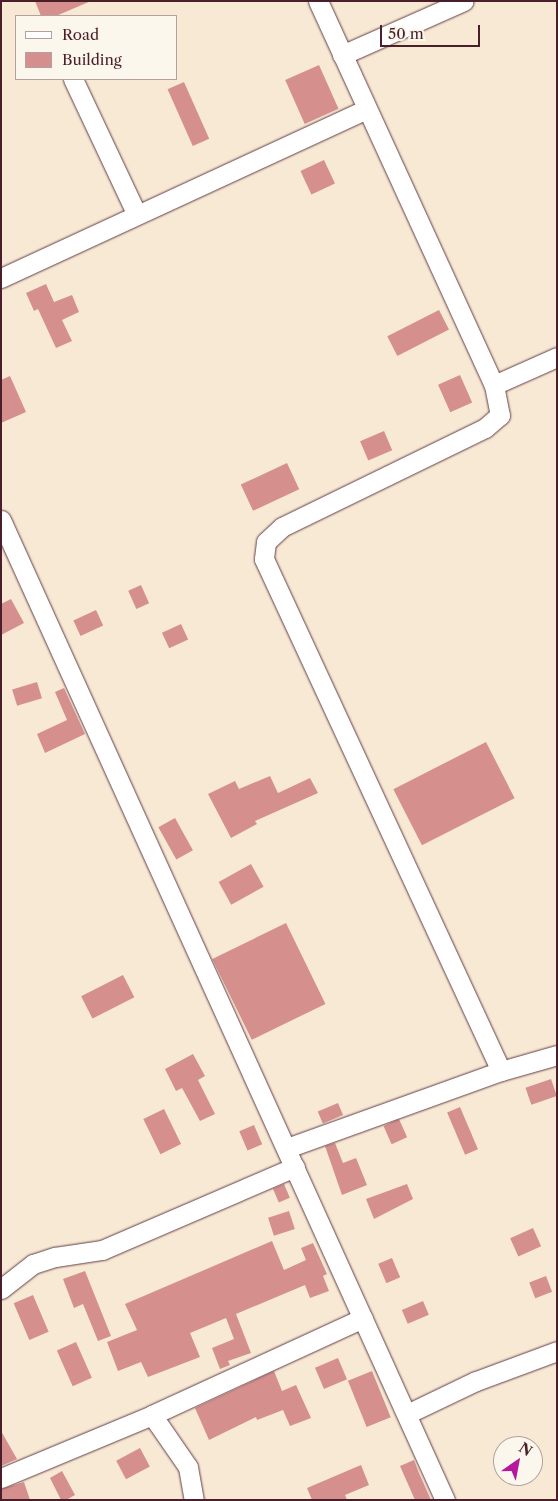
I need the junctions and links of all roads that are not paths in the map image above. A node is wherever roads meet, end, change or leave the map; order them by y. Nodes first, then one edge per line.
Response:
1 (318, 1) edge
2 (464, 1) edge
3 (342, 55) junction
4 (73, 80) edge
5 (366, 109) junction
6 (136, 213) junction
7 (1, 278) edge
8 (557, 357) edge
9 (494, 385) junction
10 (1, 520) edge
11 (557, 1055) edge
12 (502, 1071) junction
13 (287, 1148) junction
14 (295, 1167) junction
15 (1, 1289) edge
16 (362, 1318) junction
17 (557, 1351) edge
18 (152, 1414) junction
19 (407, 1414) junction
20 (1, 1478) edge
21 (194, 1500) edge
22 (445, 1500) edge

1 - 3 street
2 - 3 street
3 - 5 street
4 - 6 street
5 - 6 street
5 - 9 street
6 - 7 street
8 - 9 street
9 - 12 street
10 - 13 street
11 - 12 street
12 - 13 street
13 - 14 street
14 - 15 street
14 - 16 street
16 - 18 street
16 - 19 street
17 - 19 street
18 - 20 street
18 - 21 street
19 - 22 street

